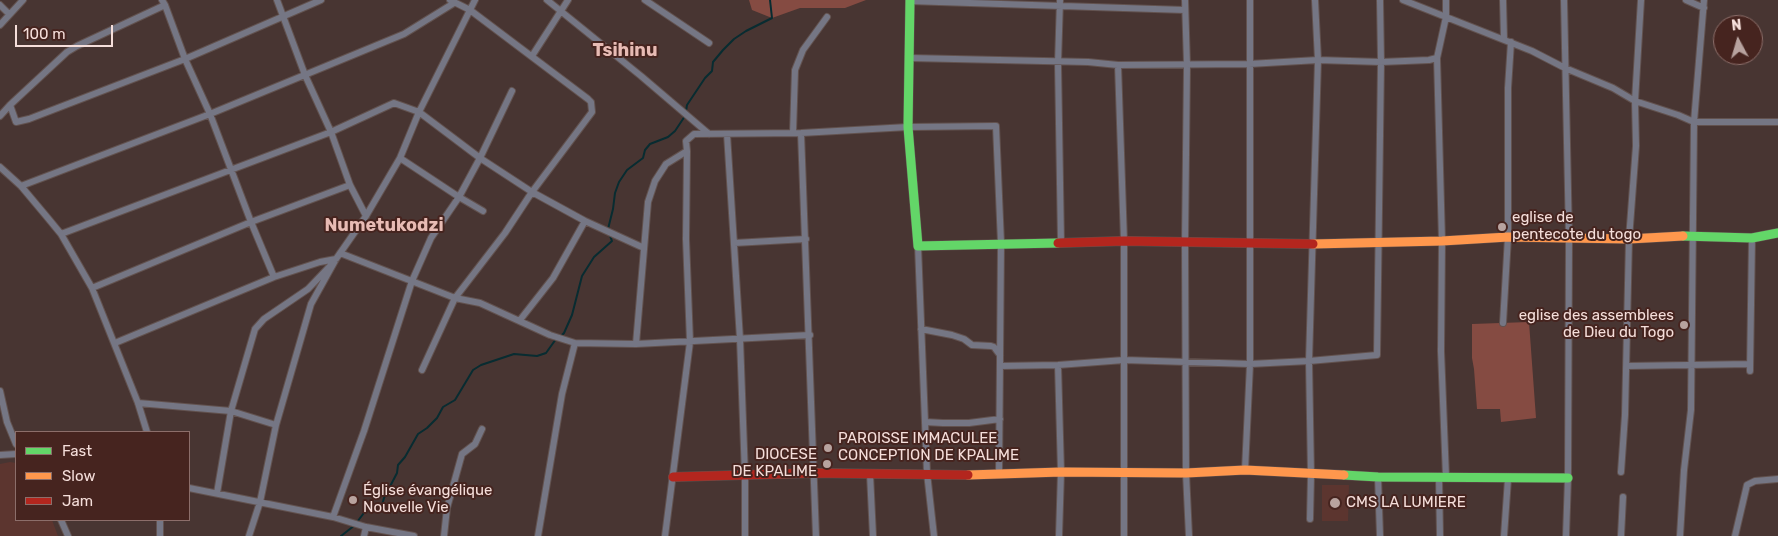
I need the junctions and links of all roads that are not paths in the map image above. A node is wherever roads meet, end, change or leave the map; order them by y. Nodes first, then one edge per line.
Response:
1 (23, 0) edge
2 (277, 0) edge
3 (322, 0) edge
4 (475, 0) edge
5 (547, 0) edge
6 (568, 0) edge
7 (645, 0) edge
8 (910, 0) edge
9 (1186, 0) edge
10 (1250, 0) edge
11 (1315, 0) edge
12 (1380, 0) edge
13 (1403, 0) edge
14 (1446, 0) edge
15 (1503, 0) edge
16 (1564, 0) edge
17 (1641, 0) edge
18 (1686, 0) edge
19 (1704, 0) edge
20 (163, 2) edge
21 (452, 2) edge
22 (1060, 3) edge
23 (0, 6) edge
24 (1704, 8) junction
25 (470, 10) junction
26 (1185, 10) junction
27 (562, 11) junction
28 (9, 14) junction
29 (1446, 16) junction
30 (284, 17) junction
31 (827, 17) dead end
32 (0, 25) edge
33 (1504, 39) junction
34 (1511, 42) junction
35 (709, 43) dead end
36 (532, 56) junction
37 (910, 58) junction
38 (1437, 58) junction
39 (185, 59) junction
40 (1318, 60) junction
41 (1381, 62) junction
42 (1058, 63) junction
43 (1249, 64) junction
44 (1118, 65) junction
45 (1187, 65) junction
46 (1565, 68) junction
47 (305, 75) junction
48 (512, 91) dead end
49 (1635, 102) junction
50 (10, 105) junction
51 (419, 112) junction
52 (210, 114) junction
53 (0, 116) edge
54 (1694, 122) junction
55 (1778, 122) edge
56 (908, 127) junction
57 (330, 132) junction
58 (793, 133) junction
59 (801, 133) junction
60 (709, 134) junction
61 (727, 134) junction
62 (687, 151) junction
63 (400, 158) junction
64 (480, 158) junction
65 (0, 167) edge
66 (232, 169) junction
67 (350, 185) junction
68 (21, 186) junction
69 (532, 192) junction
70 (459, 197) junction
71 (483, 211) dead end
72 (366, 216) junction
73 (585, 221) junction
74 (251, 222) junction
75 (1778, 233) edge
76 (61, 234) junction
77 (1692, 236) junction
78 (1508, 237) junction
79 (1569, 238) junction
80 (1752, 238) junction
81 (806, 239) junction
82 (1629, 239) junction
83 (1124, 241) junction
84 (1442, 241) junction
85 (1185, 242) junction
86 (1378, 242) junction
87 (734, 243) junction
88 (1001, 243) junction
89 (1061, 243) junction
90 (1250, 244) junction
91 (1312, 244) junction
92 (918, 246) junction
93 (644, 248) junction
94 (340, 252) junction
95 (336, 259) junction
96 (274, 278) junction
97 (412, 280) junction
98 (92, 288) junction
99 (455, 298) junction
100 (520, 320) junction
101 (1503, 324) dead end
102 (922, 329) junction
103 (810, 335) junction
104 (740, 339) junction
105 (690, 342) junction
106 (115, 343) junction
107 (575, 343) junction
108 (636, 344) junction
109 (1000, 355) junction
110 (1124, 360) junction
111 (1309, 361) junction
112 (1186, 362) junction
113 (1250, 364) junction
114 (1750, 364) junction
115 (1058, 365) junction
116 (1000, 366) junction
117 (1626, 366) junction
118 (1690, 366) junction
119 (422, 370) dead end
120 (1750, 371) dead end
121 (0, 390) edge
122 (138, 403) junction
123 (231, 411) junction
124 (1000, 419) junction
125 (925, 422) junction
126 (276, 425) junction
127 (482, 428) dead end
128 (147, 431) edge
129 (15, 442) edge
130 (15, 454) edge
131 (0, 456) edge
132 (1244, 470) junction
133 (1061, 472) junction
134 (1622, 472) dead end
135 (927, 473) junction
136 (1125, 473) junction
137 (1186, 473) junction
138 (813, 474) junction
139 (870, 474) junction
140 (999, 474) junction
141 (1311, 474) junction
142 (745, 476) junction
143 (673, 477) junction
144 (1378, 477) junction
145 (1443, 477) junction
146 (1568, 478) junction
147 (1508, 479) junction
148 (1778, 479) edge
149 (190, 488) edge
150 (217, 493) junction
151 (1623, 498) dead end
152 (260, 502) junction
153 (334, 517) junction
154 (1310, 519) dead end
155 (61, 521) edge
156 (160, 521) edge
157 (366, 527) junction
158 (68, 536) edge
159 (160, 536) edge
160 (250, 536) edge
161 (364, 536) edge
162 (414, 536) edge
163 (444, 536) edge
164 (538, 536) edge
165 (665, 536) edge
166 (745, 536) edge
167 (816, 536) edge
168 (873, 536) edge
169 (934, 536) edge
170 (1060, 536) edge
171 (1124, 536) edge
172 (1189, 536) edge
173 (1380, 536) edge
174 (1440, 536) edge
175 (1504, 536) edge
176 (1566, 536) edge
177 (1620, 536) edge
178 (1680, 536) edge
179 (1735, 536) edge

1 - 28 street
2 - 30 street
3 - 30 street
4 - 25 street
5 - 27 street
6 - 27 street
7 - 35 street
8 - 22 street
8 - 37 street
9 - 26 street
10 - 43 street
11 - 40 street
12 - 41 street
13 - 29 street
14 - 29 street
15 - 33 street
16 - 46 street
17 - 49 street
18 - 24 street
19 - 24 street
20 - 39 street
20 - 50 street
21 - 25 street
21 - 47 street
22 - 26 street
22 - 42 street
23 - 28 street
24 - 54 street
25 - 36 street
25 - 51 street
26 - 45 street
27 - 36 street
27 - 60 street
28 - 32 street
29 - 33 street
29 - 38 street
30 - 39 street
30 - 47 street
31 - 58 street
33 - 34 street
34 - 46 street
34 - 78 street
36 - 69 street
37 - 42 street
37 - 56 street
38 - 41 street
38 - 84 street
39 - 50 street
39 - 52 street
40 - 41 street
40 - 43 street
40 - 91 street
41 - 86 street
42 - 44 street
42 - 89 street
43 - 45 street
43 - 90 street
44 - 45 street
44 - 83 street
45 - 85 street
46 - 49 street
46 - 79 street
47 - 52 street
47 - 57 street
48 - 64 street
49 - 54 street
49 - 82 street
50 - 53 street
51 - 57 street
51 - 63 street
51 - 64 street
52 - 66 street
52 - 68 street
54 - 55 street
54 - 77 street
56 - 59 street
56 - 88 street
56 - 92 street
57 - 66 street
57 - 67 street
58 - 59 street
58 - 61 street
59 - 81 street
60 - 61 street
60 - 62 street
61 - 87 street
62 - 93 street
62 - 105 street
63 - 70 street
63 - 72 street
64 - 69 street
64 - 70 street
65 - 68 street
66 - 74 street
66 - 76 street
67 - 72 street
67 - 74 street
68 - 76 street
69 - 73 street
69 - 99 street
70 - 71 street
70 - 97 street
72 - 94 street
73 - 93 street
73 - 100 street
74 - 96 street
74 - 98 street
75 - 80 street
76 - 98 street
77 - 80 street
77 - 82 street
77 - 118 street
78 - 79 street
78 - 84 street
78 - 101 street
79 - 82 street
79 - 146 street
80 - 114 street
81 - 87 street
81 - 103 street
82 - 117 street
83 - 85 street
83 - 89 street
83 - 110 street
84 - 86 street
84 - 145 street
85 - 90 street
85 - 112 street
86 - 91 street
86 - 111 street
87 - 104 street
88 - 89 street
88 - 92 street
88 - 109 street
90 - 91 street
90 - 113 street
91 - 111 street
92 - 102 street
93 - 108 street
94 - 95 street
94 - 97 street
95 - 96 street
95 - 123 street
95 - 126 street
96 - 106 street
97 - 99 street
97 - 153 street
98 - 106 street
99 - 100 street
99 - 119 street
100 - 107 street
102 - 109 street
102 - 125 street
103 - 104 street
103 - 138 street
104 - 105 street
104 - 142 street
105 - 108 street
105 - 143 street
106 - 122 street
107 - 108 street
107 - 164 street
109 - 116 street
110 - 112 street
110 - 115 street
110 - 136 street
111 - 113 street
111 - 141 street
112 - 113 street
112 - 137 street
113 - 132 street
114 - 118 street
114 - 120 street
115 - 116 street
115 - 133 street
116 - 124 street
117 - 118 street
117 - 134 street
118 - 178 street
121 - 129 street
122 - 123 street
122 - 128 street
123 - 126 street
123 - 150 street
124 - 125 street
124 - 140 street
125 - 135 street
126 - 152 street
127 - 163 street
130 - 131 street
132 - 137 street
132 - 141 street
133 - 136 street
133 - 140 street
133 - 170 street
135 - 139 street
135 - 140 street
135 - 169 street
136 - 137 street
136 - 171 street
137 - 172 street
138 - 139 street
138 - 142 street
138 - 167 street
139 - 168 street
141 - 144 street
141 - 154 street
142 - 143 street
142 - 166 street
143 - 165 street
144 - 145 street
144 - 173 street
145 - 147 street
145 - 174 street
146 - 147 street
146 - 176 street
147 - 175 street
148 - 179 street
149 - 150 street
150 - 152 street
151 - 177 street
152 - 153 street
152 - 160 street
153 - 157 street
155 - 158 street
156 - 159 street
157 - 161 street
157 - 162 street

